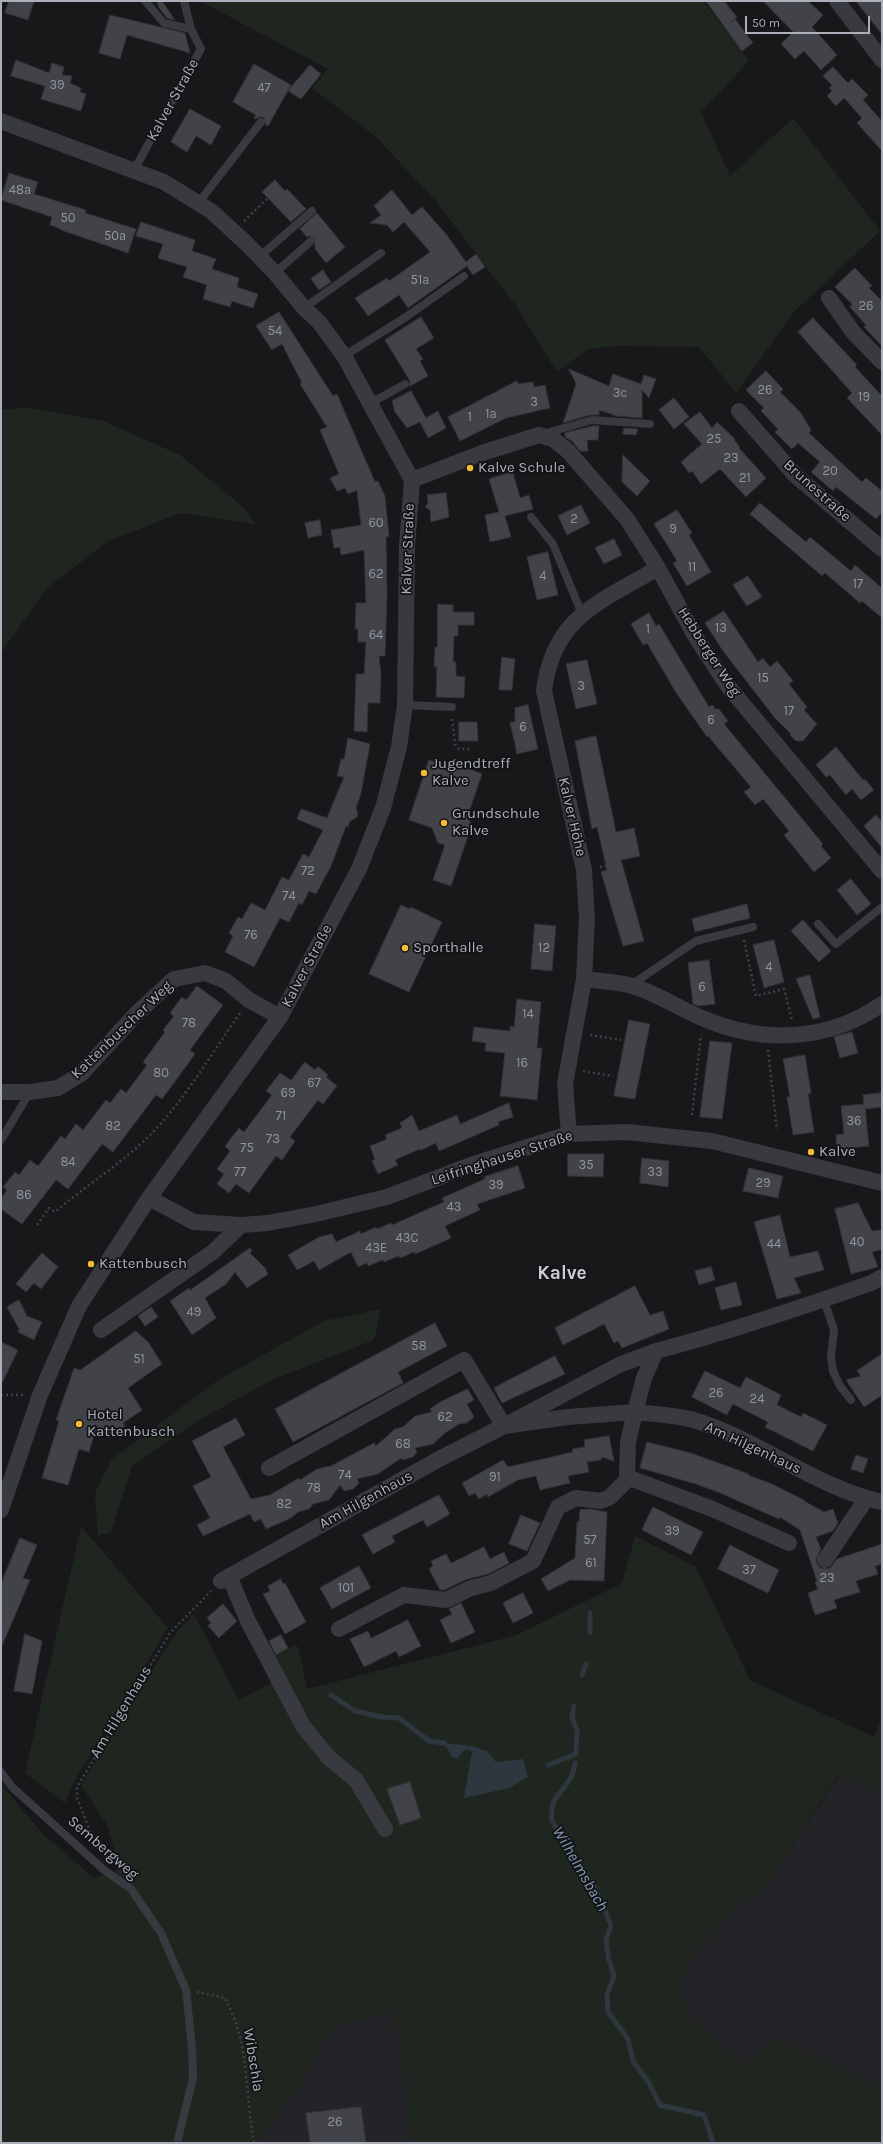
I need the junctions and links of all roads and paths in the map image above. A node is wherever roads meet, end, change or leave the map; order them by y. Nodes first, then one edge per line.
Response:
1 (145, 1) edge
2 (184, 1) edge
3 (838, 1) edge
4 (191, 29) junction
5 (882, 60) edge
6 (1, 121) edge
7 (261, 122) dead end
8 (134, 170) junction
9 (268, 198) dead end
10 (199, 202) junction
11 (312, 211) dead end
12 (234, 232) junction
13 (311, 242) dead end
14 (381, 253) dead end
15 (259, 257) junction
16 (275, 273) junction
17 (464, 276) dead end
18 (829, 298) dead end
19 (304, 308) junction
20 (344, 356) junction
21 (882, 362) edge
22 (405, 384) dead end
23 (371, 403) junction
24 (740, 411) dead end
25 (650, 424) dead end
26 (539, 435) junction
27 (412, 480) junction
28 (531, 518) dead end
29 (882, 549) edge
30 (658, 568) junction
31 (582, 614) junction
32 (405, 705) junction
33 (452, 707) joint
34 (471, 749) dead end
35 (882, 871) edge
36 (882, 907) edge
37 (818, 924) dead end
38 (753, 927) dead end
39 (742, 930) junction
40 (584, 978) junction
41 (630, 985) junction
42 (249, 1000) junction
43 (882, 1004) edge
44 (280, 1017) junction
45 (703, 1018) junction
46 (574, 1033) junction
47 (796, 1035) junction
48 (767, 1036) junction
49 (621, 1040) dead end
50 (567, 1068) junction
51 (613, 1076) dead end
52 (1, 1092) edge
53 (30, 1092) junction
54 (692, 1115) dead end
55 (778, 1130) dead end
56 (569, 1134) junction
57 (1, 1140) edge
58 (882, 1184) edge
59 (149, 1198) junction
60 (37, 1225) dead end
61 (241, 1225) junction
62 (882, 1277) edge
63 (824, 1300) junction
64 (101, 1330) dead end
65 (656, 1351) junction
66 (1, 1395) edge
67 (40, 1395) junction
68 (851, 1400) dead end
69 (635, 1412) junction
70 (504, 1426) junction
71 (269, 1468) dead end
72 (627, 1477) junction
73 (866, 1499) junction
74 (882, 1502) edge
75 (1, 1510) edge
76 (789, 1543) dead end
77 (825, 1560) dead end
78 (225, 1578) junction
79 (339, 1629) dead end
80 (1, 1772) edge
81 (384, 1829) dead end
82 (104, 1870) junction
83 (186, 1990) junction
84 (177, 2143) edge
85 (254, 2143) edge

1 - 4 lane
2 - 4 lane, Kalver Straße
3 - 5 street
4 - 8 lane, Kalver Straße
6 - 8 street
7 - 10 lane
8 - 10 street
9 - 12 path
10 - 12 street
11 - 15 lane
12 - 15 street
13 - 16 lane
14 - 19 lane
15 - 16 street
16 - 19 street
17 - 20 lane
18 - 21 street
19 - 20 street
20 - 23 street
22 - 23 lane
23 - 27 street
24 - 29 street, Brunestraße
25 - 26 lane
26 - 27 street
26 - 30 street, Hebberger Weg
27 - 32 street, Kalver Straße
28 - 31 lane
30 - 31 street, Kalver Höhe
30 - 35 street, Hebberger Weg
31 - 40 street, Kalver Höhe
32 - 33 lane
32 - 44 street, Kalver Straße
33 - 34 path
36 - 37 lane
38 - 39 lane
39 - 41 lane
39 - 47 path
40 - 41 street
40 - 46 street, Kalver Höhe
41 - 45 street
42 - 44 street, Kattenbuscher Weg
42 - 53 street, Kattenbuscher Weg
42 - 60 path
43 - 47 street
44 - 59 street, Kalver Straße
45 - 48 street
45 - 54 path
46 - 49 path
46 - 50 street, Kalver Höhe
47 - 48 street
48 - 55 path
50 - 51 path
50 - 56 street, Kalver Höhe
52 - 53 street, Kattenbuscher Weg
53 - 57 lane
56 - 58 street, Leifringhauser Straße
56 - 61 street, Leifringhauser Straße
59 - 61 street, Leifringhauser Straße
59 - 67 street
61 - 64 street
62 - 63 street, Am Hilgenhaus
63 - 65 street, Am Hilgenhaus
63 - 68 lane
65 - 69 street
65 - 70 street, Am Hilgenhaus
66 - 67 path
67 - 75 street
69 - 70 street, Am Hilgenhaus
69 - 72 street
69 - 73 street, Am Hilgenhaus
70 - 71 street
70 - 78 street, Am Hilgenhaus
72 - 76 street
72 - 79 street
73 - 74 street, Am Hilgenhaus
73 - 77 street
78 - 81 street
78 - 82 path, Am Hilgenhaus
80 - 82 lane, Sembergweg
82 - 83 lane, Sembergweg
83 - 84 lane, Sembergweg
83 - 85 path, Wibschla

